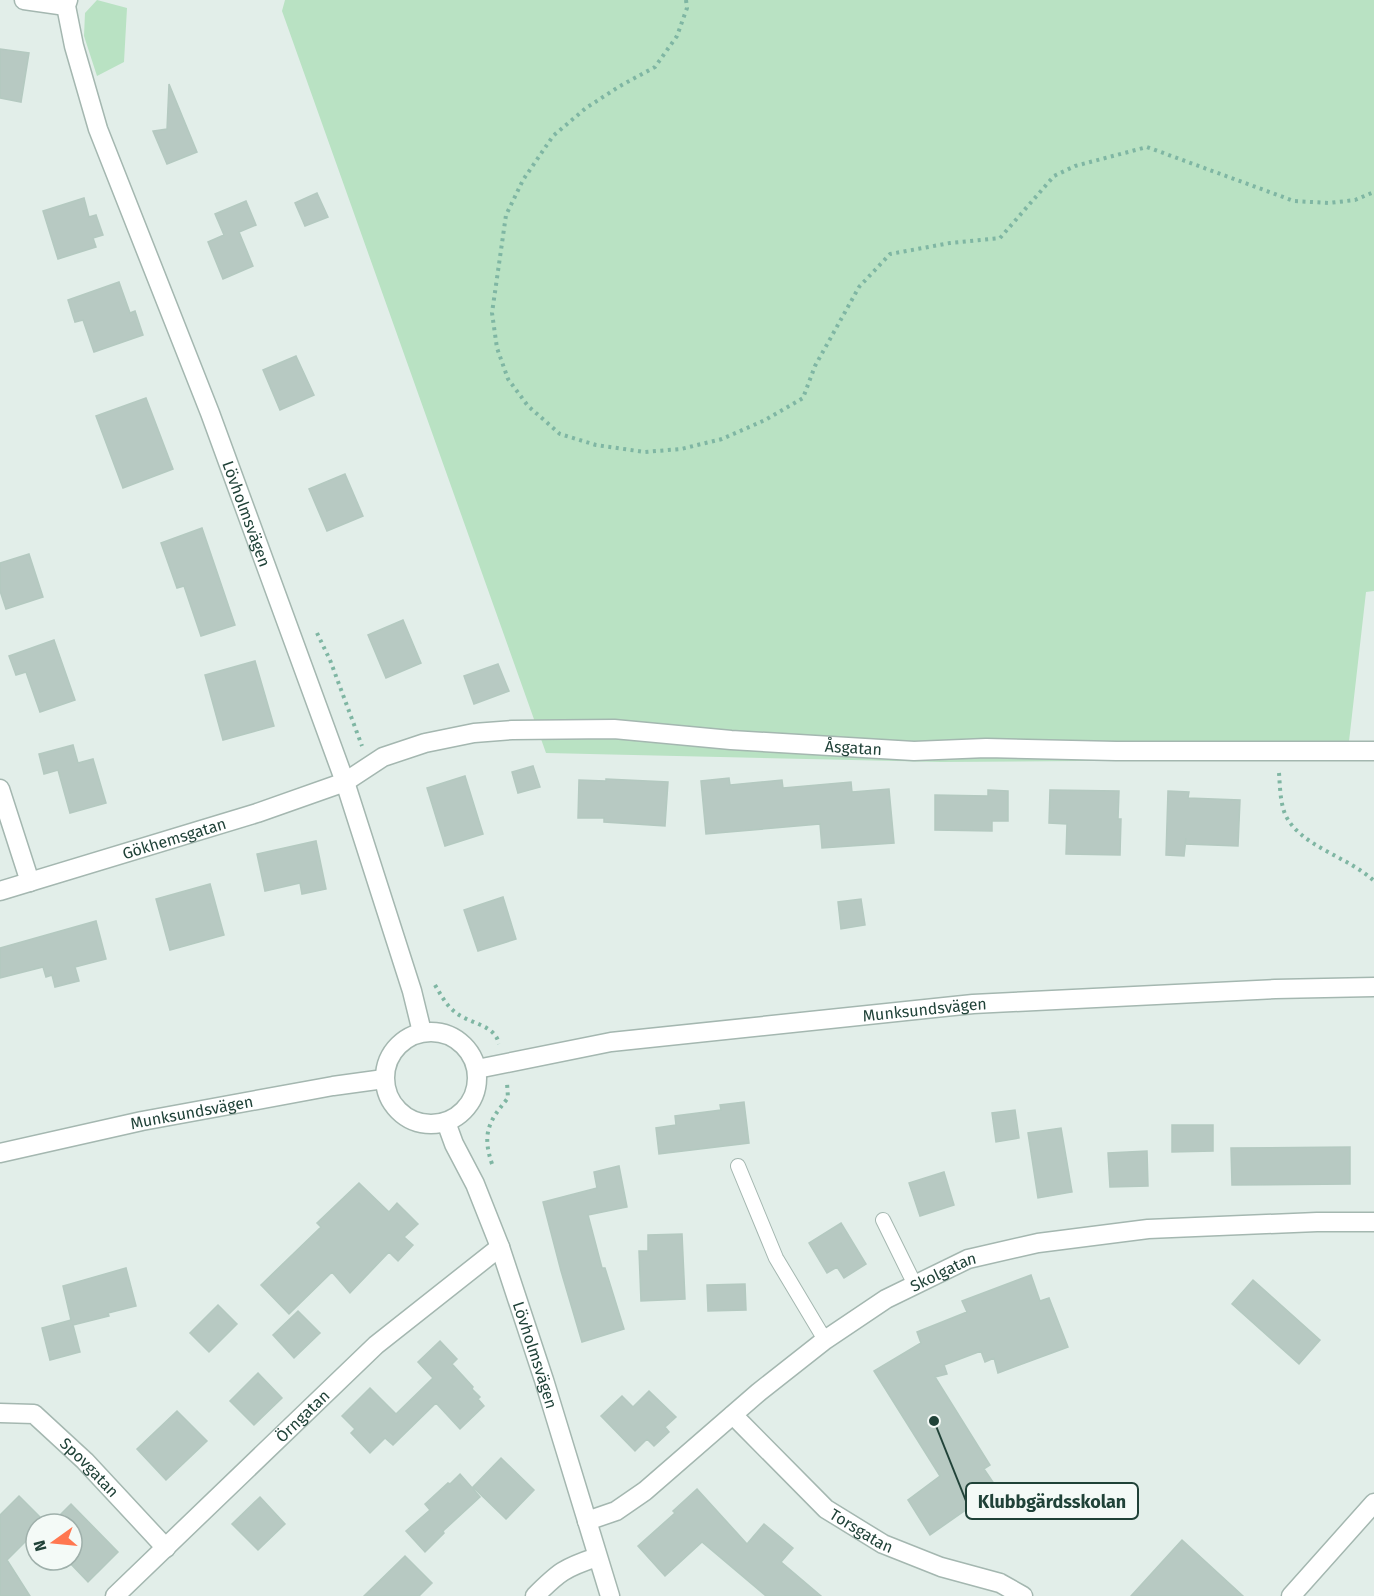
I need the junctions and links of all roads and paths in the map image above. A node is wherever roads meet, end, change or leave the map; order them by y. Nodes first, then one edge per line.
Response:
1 (24, 0) edge
2 (686, 0) edge
3 (67, 3) edge
4 (1374, 192) edge
5 (1374, 750) edge
6 (1277, 751) junction
7 (345, 782) junction
8 (0, 789) edge
9 (1374, 881) edge
10 (30, 882) junction
11 (0, 891) edge
12 (1374, 987) edge
13 (422, 1032) junction
14 (477, 1069) junction
15 (384, 1079) junction
16 (446, 1122) junction
17 (0, 1153) edge
18 (738, 1166) dead end
19 (883, 1220) dead end
20 (1374, 1222) edge
21 (500, 1247) junction
22 (915, 1286) junction
23 (825, 1340) junction
24 (0, 1413) edge
25 (734, 1415) junction
26 (1374, 1503) edge
27 (587, 1521) junction
28 (166, 1548) junction
29 (597, 1557) junction
30 (115, 1596) edge
31 (535, 1596) edge
32 (610, 1596) edge
33 (1023, 1596) edge
34 (1291, 1596) edge

1 - 3 street
2 - 4 path
3 - 7 street, Lövholmsvägen
5 - 6 street, Åsgatan
6 - 7 street, Åsgatan
6 - 9 path
7 - 10 street, Gökhemsgatan
7 - 13 street, Lövholmsvägen
8 - 10 street
10 - 11 street, Gökhemsgatan
12 - 14 street, Munksundsvägen
13 - 14 street
13 - 15 street
14 - 16 street
15 - 16 street
15 - 17 street, Munksundsvägen
16 - 21 street, Lövholmsvägen
18 - 23 lane
19 - 22 lane
20 - 22 street, Skolgatan
21 - 27 street, Lövholmsvägen
21 - 28 street, Örngatan
22 - 23 street, Skolgatan
23 - 25 street, Skolgatan
24 - 28 street, Spovgatan
25 - 27 street, Skolgatan
25 - 33 street, Torsgatan
26 - 34 street
27 - 29 street, Lövholmsvägen
28 - 30 street, Örngatan
29 - 31 street
29 - 32 street, Lövholmsvägen

